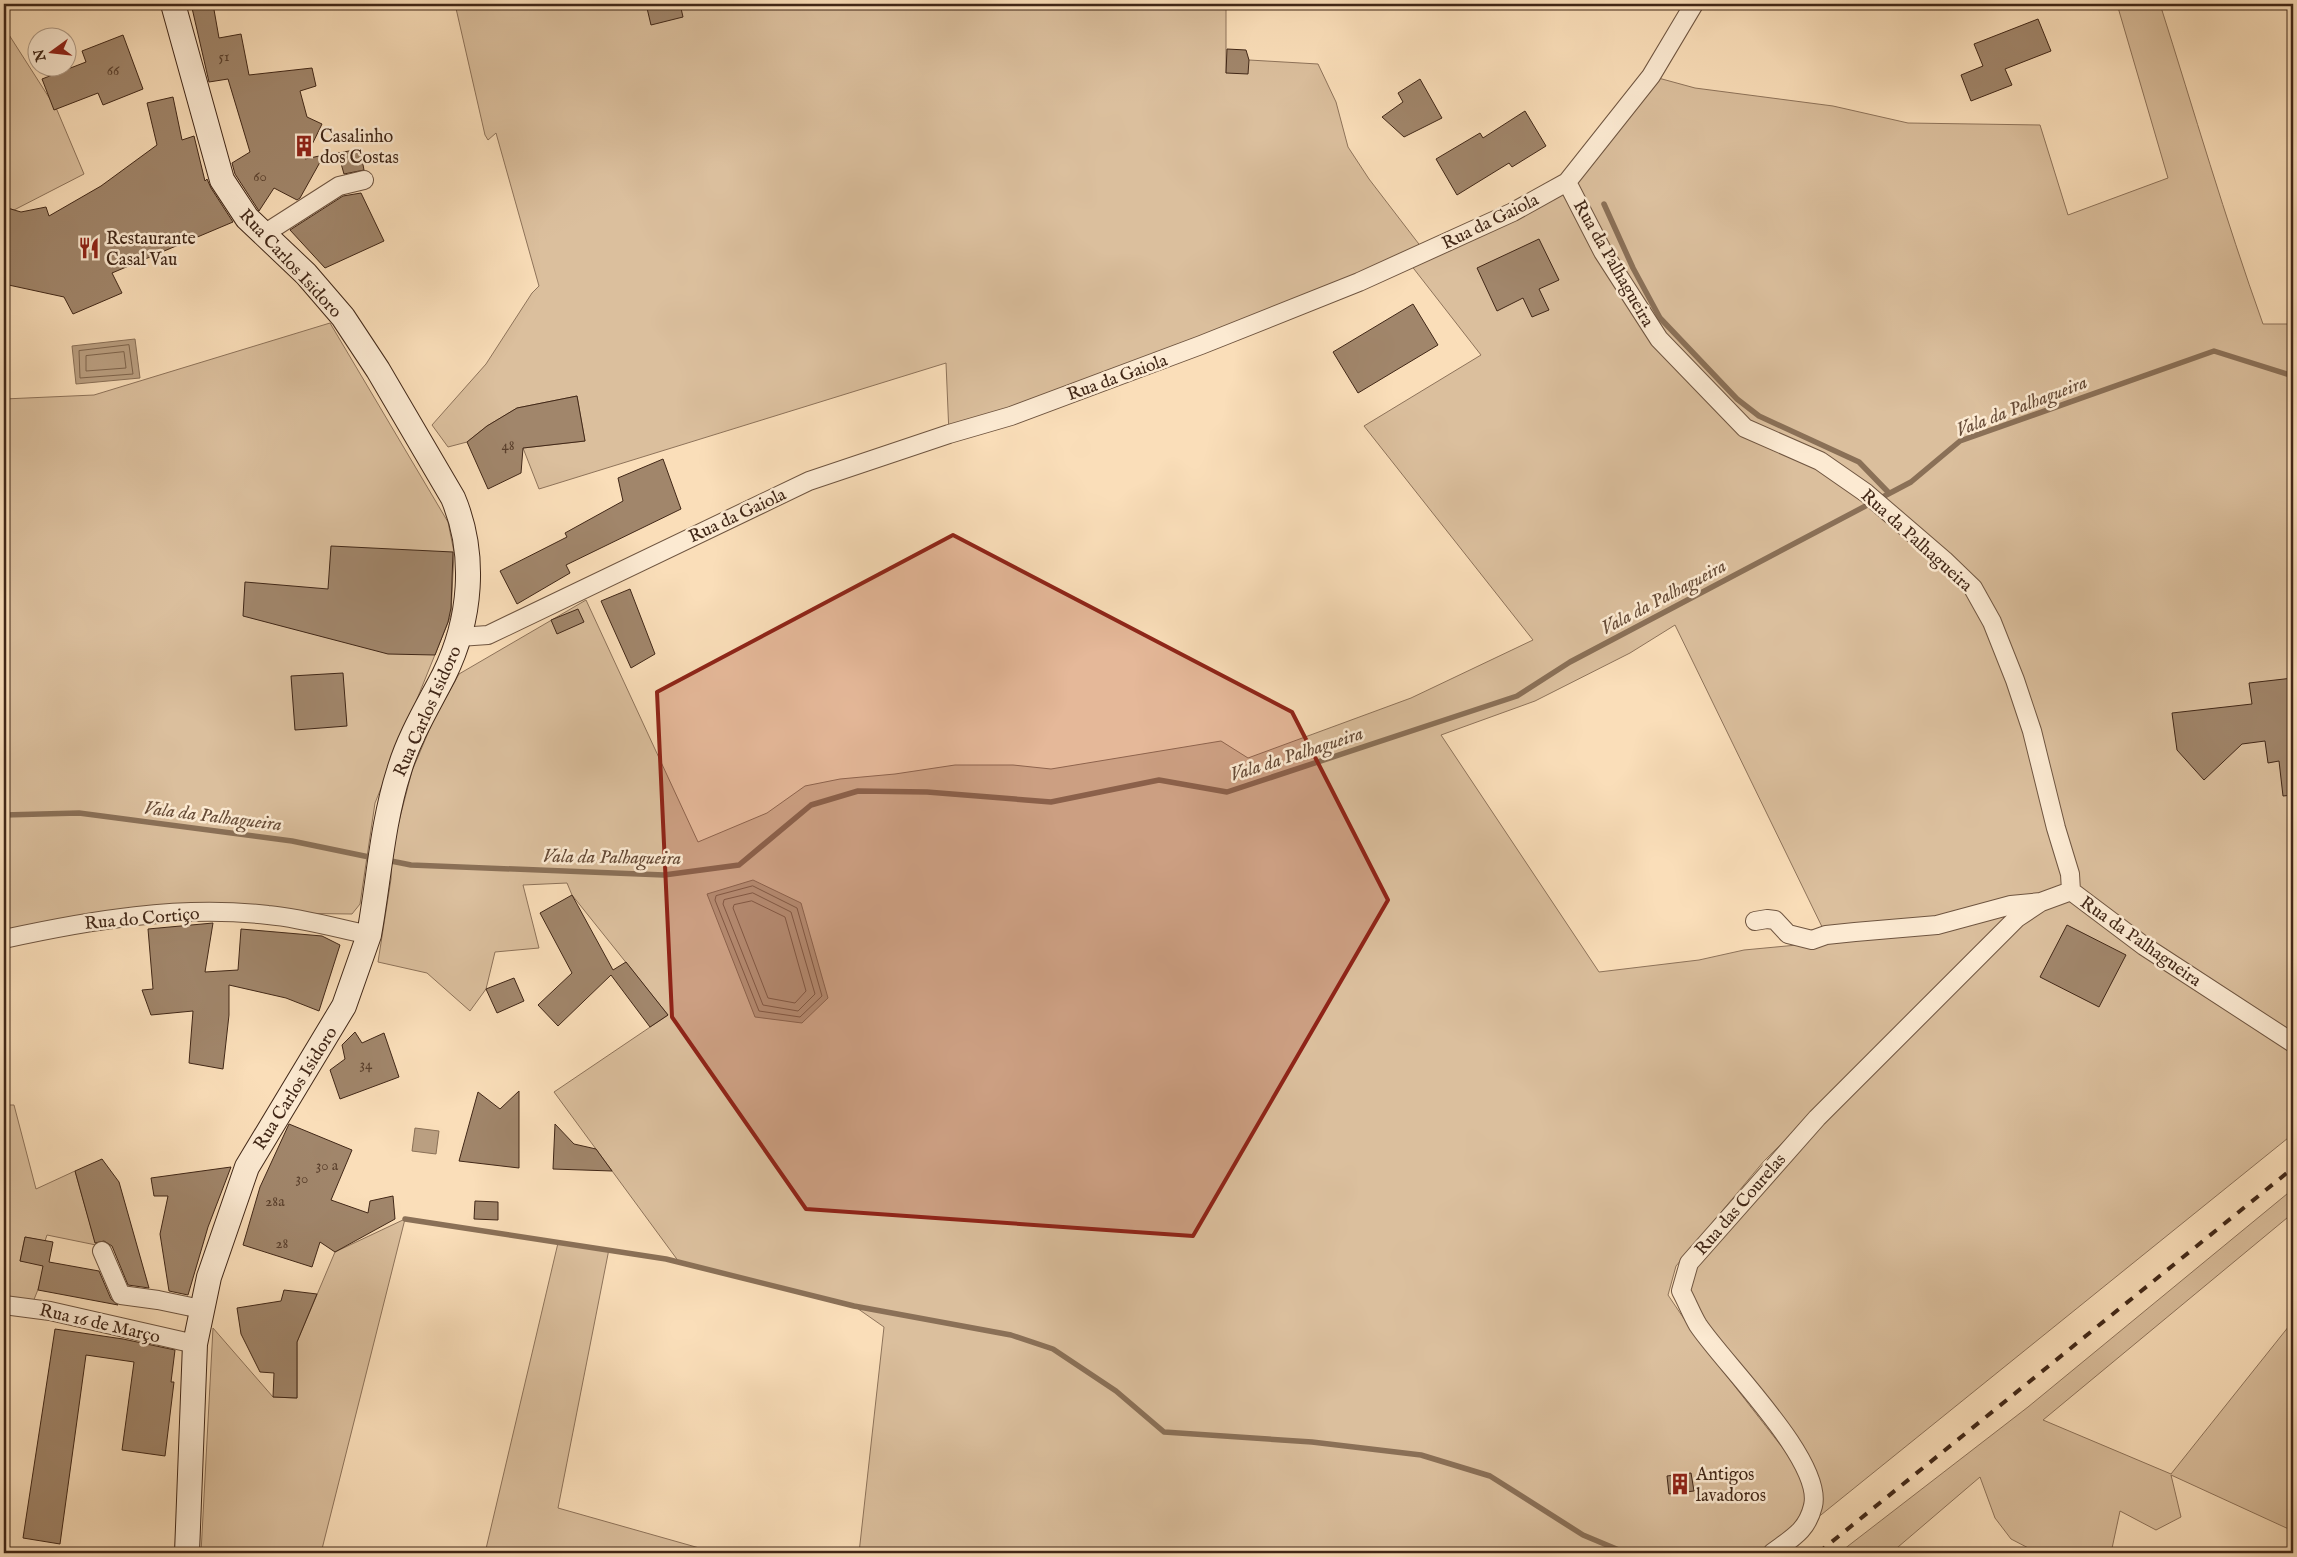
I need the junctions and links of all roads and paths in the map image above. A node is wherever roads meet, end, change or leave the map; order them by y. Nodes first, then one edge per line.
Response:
1 (174, 4) edge
2 (1694, 4) edge
3 (364, 180) dead end
4 (1567, 182) junction
5 (264, 234) junction
6 (459, 637) junction
7 (2071, 891) junction
8 (2041, 902) junction
9 (1755, 921) dead end
10 (369, 935) junction
11 (4, 939) edge
12 (2293, 1043) edge
13 (102, 1251) dead end
14 (4, 1305) edge
15 (201, 1309) junction
16 (195, 1344) junction
17 (187, 1553) edge
18 (1772, 1553) edge

1 - 5 street, Rua Carlos Isidoro
2 - 4 street, Rua da Gaiola
3 - 5 street
4 - 6 street, Rua da Gaiola
4 - 7 street, Rua da Palhagueira
5 - 6 street, Rua Carlos Isidoro
6 - 10 street, Rua Carlos Isidoro
7 - 8 street
7 - 12 street, Rua da Palhagueira
8 - 9 street
8 - 18 street, Rua das Courelas
10 - 11 street, Rua do Cortiço
10 - 15 street, Rua Carlos Isidoro
13 - 15 street
14 - 16 street, Rua 16 de Março
15 - 16 street, Rua Carlos Isidoro
16 - 17 street, Rua Carlos Isidoro

